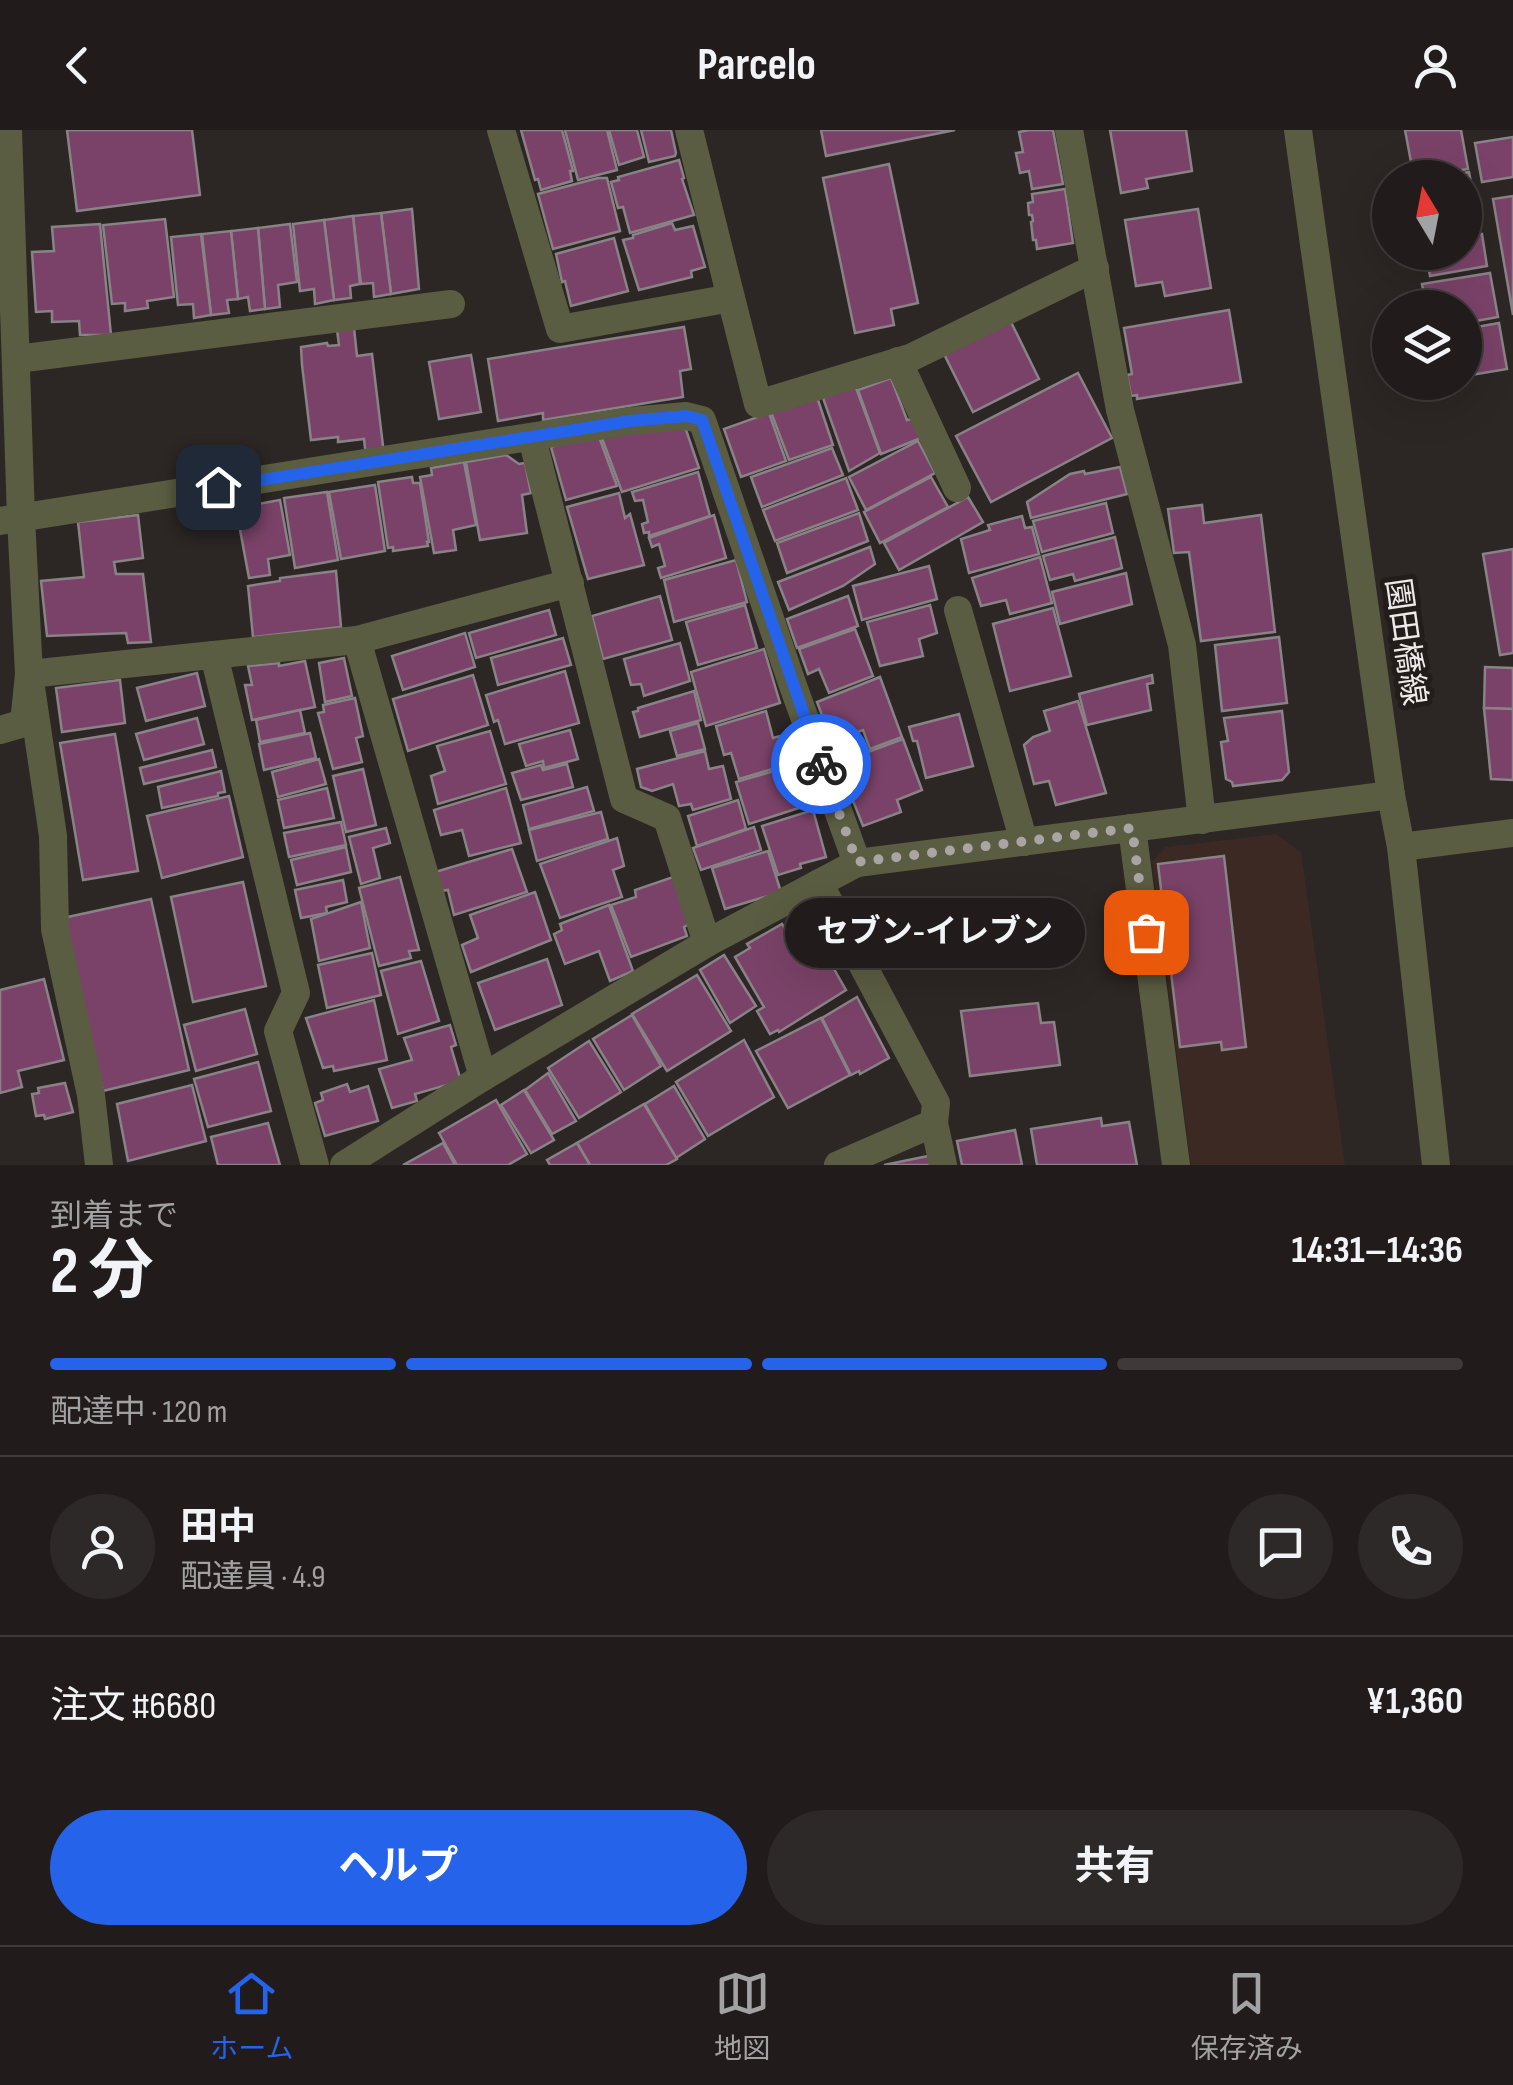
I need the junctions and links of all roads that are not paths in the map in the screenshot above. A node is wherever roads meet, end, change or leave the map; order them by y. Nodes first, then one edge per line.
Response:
1 (8, 130) edge
2 (501, 130) edge
3 (689, 130) edge
4 (1069, 130) edge
5 (1298, 130) edge
6 (1096, 268) junction
7 (731, 298) junction
8 (452, 304) dead end
9 (18, 358) junction
10 (898, 361) junction
11 (532, 438) junction
12 (957, 488) dead end
13 (11, 519) edge
14 (570, 583) junction
15 (958, 610) dead end
16 (356, 640) junction
17 (214, 655) junction
18 (29, 674) junction
19 (0, 730) edge
20 (1391, 795) junction
21 (1202, 820) junction
22 (1132, 828) junction
23 (1513, 834) edge
24 (1024, 842) junction
25 (1401, 847) junction
26 (857, 862) junction
27 (818, 883) junction
28 (708, 943) junction
29 (483, 1077) junction
30 (934, 1123) junction
31 (99, 1165) edge
32 (315, 1165) edge
33 (344, 1165) edge
34 (838, 1165) edge
35 (943, 1165) edge
36 (1176, 1165) edge
37 (1436, 1165) edge

1 - 9 street
2 - 7 street
3 - 7 street
4 - 6 street
5 - 20 street, 園田橋線
6 - 10 street
6 - 21 street
7 - 10 street
8 - 9 street
9 - 13 street
10 - 12 street
11 - 13 street
11 - 14 street
11 - 26 street
13 - 18 street
14 - 16 street
14 - 28 street
15 - 24 street
16 - 17 street
16 - 29 street
17 - 18 street
17 - 32 street
18 - 19 street
18 - 31 street
20 - 21 street
20 - 25 street, 園田橋線
21 - 22 street
22 - 24 street
22 - 36 street
23 - 25 street
24 - 26 street
25 - 37 street, 園田橋線
26 - 27 street
27 - 28 street
27 - 30 street
28 - 29 street
29 - 33 street
30 - 34 street
30 - 35 street

